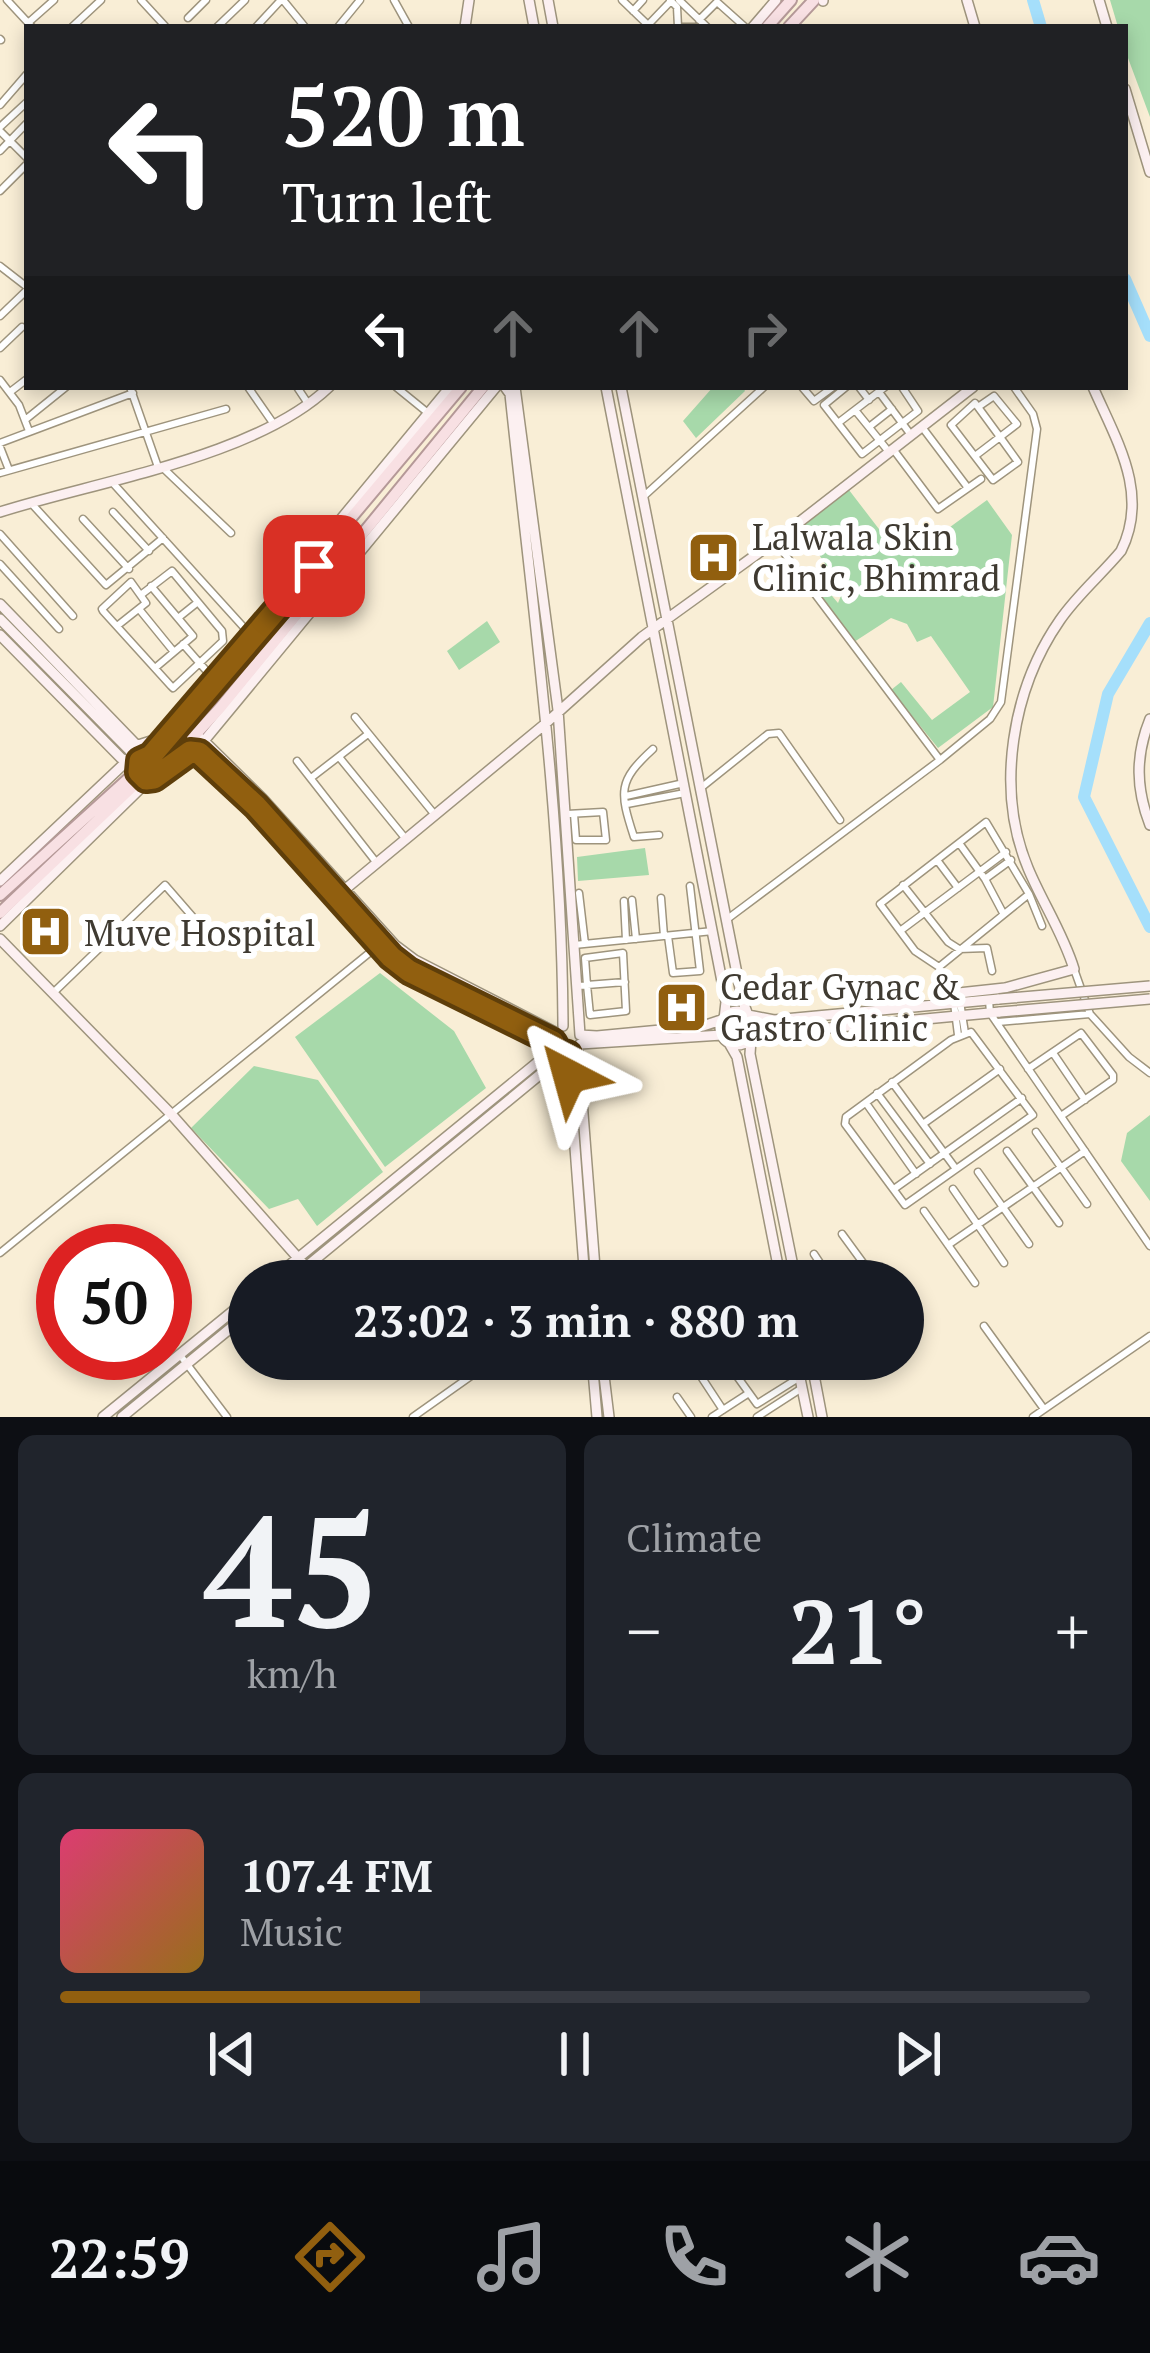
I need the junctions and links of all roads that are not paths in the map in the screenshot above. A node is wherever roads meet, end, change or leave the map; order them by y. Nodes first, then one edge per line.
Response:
1 (8, 0) edge
2 (101, 0) edge
3 (141, 0) edge
4 (206, 0) edge
5 (245, 0) edge
6 (282, 0) edge
7 (360, 0) edge
8 (622, 0) edge
9 (643, 0) edge
10 (776, 0) edge
11 (791, 0) edge
12 (821, 0) edge
13 (678, 1) edge
14 (633, 11) junction
15 (188, 18) dead end
16 (698, 23) edge
17 (29, 24) edge
18 (75, 24) edge
19 (163, 24) edge
20 (220, 24) edge
21 (259, 24) edge
22 (340, 24) edge
23 (647, 24) edge
24 (651, 24) edge
25 (745, 24) edge
26 (752, 24) edge
27 (770, 24) edge
28 (793, 24) edge
29 (24, 78) edge
30 (0, 84) edge
31 (10, 94) junction
32 (1128, 99) edge
33 (0, 105) edge
34 (24, 105) edge
35 (24, 126) edge
36 (0, 129) edge
37 (10, 141) junction
38 (0, 151) edge
39 (24, 157) edge
40 (24, 164) edge
41 (1150, 172) edge
42 (0, 191) edge
43 (0, 266) edge
44 (24, 286) edge
45 (24, 292) edge
46 (0, 316) edge
47 (22, 327) dead end
48 (0, 348) edge
49 (0, 380) edge
50 (24, 381) edge
51 (62, 390) edge
52 (132, 390) edge
53 (250, 390) edge
54 (299, 390) edge
55 (325, 390) edge
56 (399, 390) edge
57 (448, 390) edge
58 (458, 390) edge
59 (481, 390) edge
60 (498, 390) edge
61 (505, 390) edge
62 (515, 390) edge
63 (607, 390) edge
64 (622, 390) edge
65 (761, 390) edge
66 (805, 390) edge
67 (828, 390) edge
68 (842, 390) edge
69 (861, 390) edge
70 (882, 390) edge
71 (904, 390) edge
72 (970, 390) edge
73 (1016, 390) edge
74 (1094, 390) edge
75 (10, 392) junction
76 (869, 400) junction
77 (309, 405) junction
78 (976, 405) junction
79 (226, 409) dead end
80 (892, 409) junction
81 (855, 410) junction
82 (432, 416) junction
83 (25, 420) junction
84 (838, 423) junction
85 (902, 423) junction
86 (275, 426) junction
87 (868, 427) junction
88 (922, 427) junction
89 (28, 431) junction
90 (147, 431) junction
91 (911, 435) junction
92 (1000, 436) junction
93 (880, 441) junction
94 (0, 445) edge
95 (891, 451) junction
96 (975, 456) junction
97 (160, 467) junction
98 (4, 471) edge
99 (981, 479) dead end
100 (111, 481) junction
101 (968, 488) junction
102 (0, 496) edge
103 (644, 496) junction
104 (31, 503) junction
105 (5, 510) edge
106 (112, 512) dead end
107 (83, 519) dead end
108 (231, 533) dead end
109 (0, 534) edge
110 (163, 538) junction
111 (775, 541) junction
112 (149, 551) junction
113 (0, 564) edge
114 (129, 569) junction
115 (151, 586) junction
116 (285, 592) junction
117 (142, 594) junction
118 (198, 602) junction
119 (0, 604) edge
120 (309, 604) junction
121 (139, 609) junction
122 (73, 616) dead end
123 (669, 618) junction
124 (0, 619) edge
125 (178, 619) junction
126 (117, 626) junction
127 (59, 629) dead end
128 (653, 629) junction
129 (248, 632) junction
130 (0, 635) edge
131 (183, 644) junction
132 (174, 652) junction
133 (200, 664) junction
134 (155, 668) junction
135 (209, 675) junction
136 (558, 710) junction
137 (355, 717) dead end
138 (1150, 719) edge
139 (545, 724) junction
140 (172, 731) junction
141 (368, 734) junction
142 (199, 737) junction
143 (135, 746) junction
144 (653, 749) dead end
145 (339, 757) junction
146 (297, 760) dead end
147 (940, 760) junction
148 (146, 767) junction
149 (311, 778) junction
150 (685, 788) junction
151 (702, 788) junction
152 (626, 800) junction
153 (435, 814) junction
154 (570, 814) junction
155 (840, 820) dead end
156 (1150, 825) edge
157 (659, 835) dead end
158 (405, 838) junction
159 (959, 842) junction
160 (1009, 856) junction
161 (937, 860) junction
162 (376, 862) junction
163 (980, 871) junction
164 (985, 879) junction
165 (0, 881) edge
166 (903, 885) junction
167 (690, 886) dead end
168 (958, 887) junction
169 (341, 892) junction
170 (579, 893) dead end
171 (1029, 894) junction
172 (0, 895) edge
173 (661, 898) dead end
174 (628, 901) dead end
175 (0, 913) edge
176 (924, 913) junction
177 (1003, 913) junction
178 (727, 920) junction
179 (198, 923) dead end
180 (0, 926) edge
181 (1042, 926) dead end
182 (713, 931) junction
183 (900, 931) junction
184 (695, 933) junction
185 (666, 936) junction
186 (0, 939) edge
187 (631, 939) junction
188 (380, 944) junction
189 (580, 945) junction
190 (958, 949) junction
191 (939, 967) junction
192 (1074, 969) junction
193 (992, 971) dead end
194 (625, 982) junction
195 (582, 986) junction
196 (1150, 986) edge
197 (53, 993) junction
198 (939, 999) junction
199 (1150, 999) edge
200 (994, 1000) junction
201 (957, 1002) junction
202 (1090, 1014) junction
203 (748, 1015) junction
204 (959, 1016) junction
205 (996, 1016) junction
206 (724, 1019) junction
207 (962, 1034) junction
208 (726, 1039) junction
209 (751, 1040) junction
210 (566, 1043) junction
211 (1052, 1052) junction
212 (1000, 1069) junction
213 (1028, 1069) junction
214 (1150, 1073) edge
215 (892, 1082) junction
216 (877, 1093) junction
217 (1022, 1098) junction
218 (1085, 1100) junction
219 (865, 1102) junction
220 (172, 1115) junction
221 (1061, 1116) junction
222 (923, 1124) junction
223 (1036, 1132) dead end
224 (1084, 1150) junction
225 (1007, 1151) dead end
226 (945, 1154) junction
227 (929, 1164) junction
228 (1061, 1167) junction
229 (956, 1169) junction
230 (978, 1172) dead end
231 (916, 1174) junction
232 (1033, 1186) junction
233 (894, 1189) junction
234 (953, 1189) dead end
235 (1087, 1204) dead end
236 (1003, 1207) junction
237 (924, 1211) dead end
238 (1059, 1223) dead end
239 (977, 1224) junction
240 (842, 1234) dead end
241 (1029, 1244) dead end
242 (948, 1245) junction
243 (1150, 1246) edge
244 (0, 1253) edge
245 (814, 1254) dead end
246 (299, 1260) edge
247 (306, 1260) edge
248 (583, 1260) edge
249 (593, 1260) edge
250 (777, 1260) edge
251 (792, 1260) edge
252 (818, 1260) edge
253 (861, 1260) edge
254 (1004, 1263) dead end
255 (975, 1283) dead end
256 (228, 1317) edge
257 (984, 1326) dead end
258 (228, 1328) edge
259 (1150, 1336) edge
260 (192, 1351) edge
261 (192, 1353) edge
262 (192, 1371) edge
263 (154, 1380) edge
264 (161, 1380) edge
265 (465, 1380) edge
266 (594, 1380) edge
267 (605, 1380) edge
268 (703, 1380) edge
269 (740, 1380) edge
270 (800, 1380) edge
271 (805, 1380) edge
272 (814, 1380) edge
273 (801, 1383) junction
274 (749, 1393) junction
275 (677, 1397) dead end
276 (1044, 1409) junction
277 (723, 1410) junction
278 (753, 1416) edge
279 (103, 1417) edge
280 (122, 1417) edge
281 (227, 1417) edge
282 (413, 1417) edge
283 (597, 1417) edge
284 (609, 1417) edge
285 (691, 1417) edge
286 (712, 1417) edge
287 (808, 1417) edge
288 (822, 1417) edge
289 (1033, 1417) edge

1 - 17 street
2 - 18 street
3 - 19 street
4 - 15 street
5 - 20 street
6 - 21 street
7 - 22 street
8 - 14 street
9 - 14 street
10 - 26 street
11 - 27 main road
12 - 28 main road
13 - 16 street
13 - 24 street
14 - 23 street
16 - 25 street
29 - 31 street
30 - 31 street
31 - 33 street
32 - 41 street
34 - 36 street
35 - 37 street
36 - 37 street
37 - 38 street
37 - 39 street
40 - 42 street
43 - 44 street
45 - 46 street
47 - 48 street
49 - 75 street
50 - 75 street
51 - 83 street
52 - 89 street
52 - 90 street
53 - 86 street
54 - 77 street
55 - 77 street
56 - 82 street
57 - 82 street
58 - 82 main road
59 - 120 main road
60 - 120 street
61 - 139 street
62 - 136 street
63 - 128 street
64 - 103 street
65 - 103 street
66 - 67 street
68 - 84 street
69 - 76 street
70 - 76 street
70 - 80 street
71 - 85 street
72 - 78 street
72 - 88 street
73 - 147 street
74 - 192 street
75 - 83 street
76 - 81 street
77 - 86 street
78 - 92 street
78 - 92 street
78 - 96 street
79 - 90 street
80 - 85 street
80 - 87 street
81 - 84 street
81 - 87 street
82 - 116 main road
83 - 89 street
84 - 93 street
85 - 91 street
85 - 93 street
86 - 97 street
87 - 93 street
88 - 91 street
88 - 101 street
89 - 94 street
90 - 97 street
90 - 98 street
91 - 95 street
92 - 96 street
92 - 96 street
93 - 95 street
94 - 98 street
95 - 101 street
95 - 111 street
97 - 100 street
97 - 108 street
99 - 101 street
100 - 104 street
100 - 110 street
102 - 105 street
103 - 123 street
104 - 105 street
104 - 114 street
106 - 112 street
107 - 114 street
109 - 122 street
110 - 112 street
110 - 129 street
111 - 123 street
111 - 147 street
112 - 114 street
113 - 127 street
115 - 117 street
115 - 118 street
115 - 125 street
116 - 129 street
116 - 140 main road
117 - 121 street
117 - 126 street
118 - 125 street
118 - 133 street
119 - 143 street
120 - 142 main road
121 - 126 street
121 - 132 street
123 - 128 street
123 - 151 street
124 - 148 street
125 - 131 street
126 - 134 street
128 - 136 street
128 - 150 street
129 - 135 street
130 - 148 street
131 - 132 street
131 - 133 street
132 - 134 street
133 - 134 street
133 - 135 street
135 - 143 street
136 - 139 street
136 - 154 street
137 - 141 street
138 - 156 street
139 - 153 street
139 - 210 street
140 - 142 street
140 - 148 main road
141 - 145 street
141 - 153 street
142 - 148 main road
142 - 169 street
143 - 148 street
144 - 152 street
145 - 149 street
145 - 158 street
146 - 149 street
147 - 178 street
148 - 165 street
148 - 169 street
148 - 172 main road
148 - 175 main road
148 - 180 street
149 - 162 street
150 - 152 street
150 - 182 street
151 - 155 street
151 - 178 street
152 - 157 street
153 - 158 street
154 - 154 street
154 - 189 street
158 - 162 street
159 - 160 street
159 - 161 street
159 - 163 street
160 - 163 street
160 - 164 street
160 - 171 street
161 - 166 street
161 - 168 street
162 - 169 street
163 - 164 street
163 - 168 street
164 - 177 street
166 - 176 street
166 - 183 street
167 - 184 street
168 - 176 street
169 - 188 street
169 - 210 street
170 - 189 street
171 - 177 street
171 - 181 street
173 - 185 street
174 - 187 street
176 - 183 street
176 - 190 street
177 - 190 street
178 - 203 street
179 - 197 street
182 - 184 street
182 - 206 street
183 - 191 street
184 - 185 street
184 - 185 street
185 - 187 street
186 - 197 street
187 - 189 street
188 - 210 street
188 - 220 street
189 - 195 street
190 - 191 street
190 - 193 street
191 - 198 street
192 - 198 street
192 - 202 street
194 - 195 street
194 - 195 street
194 - 195 street
195 - 210 street
196 - 200 street, bridge
197 - 220 street
198 - 201 street
198 - 203 street
199 - 205 street, bridge
200 - 201 street
200 - 205 street
201 - 204 street
202 - 205 street
202 - 214 street
203 - 206 street
203 - 209 street
204 - 205 street
204 - 207 street
204 - 209 street
205 - 213 street
206 - 208 street
206 - 210 street
207 - 212 street
207 - 215 street
208 - 209 street
208 - 210 street
208 - 250 street
209 - 251 street
210 - 247 street
210 - 248 street
210 - 249 street
211 - 213 street
211 - 218 street
211 - 218 street
212 - 217 street
212 - 222 street
213 - 221 street
215 - 216 street
215 - 222 street
216 - 219 street
216 - 227 street
217 - 226 street
217 - 229 street
218 - 221 street
219 - 231 street
219 - 233 street
220 - 244 street
220 - 246 street
221 - 224 street
222 - 226 street
223 - 228 street
224 - 228 street
224 - 243 street
225 - 232 street
226 - 227 street
226 - 229 street
227 - 231 street
228 - 232 street
228 - 235 street
229 - 233 street
230 - 236 street
231 - 233 street
232 - 236 street
232 - 238 street
234 - 239 street
236 - 239 street
236 - 241 street
237 - 242 street
239 - 242 street
239 - 254 street
240 - 253 street
242 - 255 street
245 - 252 street
256 - 260 street
257 - 276 street
258 - 261 street
259 - 276 street
262 - 281 street
263 - 279 street
264 - 280 street
265 - 282 street
266 - 283 street
267 - 284 street
268 - 277 street
269 - 274 street
270 - 273 street
271 - 273 street
272 - 288 street
273 - 274 street
273 - 278 street
273 - 287 street
274 - 277 street
275 - 285 street
276 - 289 street
277 - 286 street

